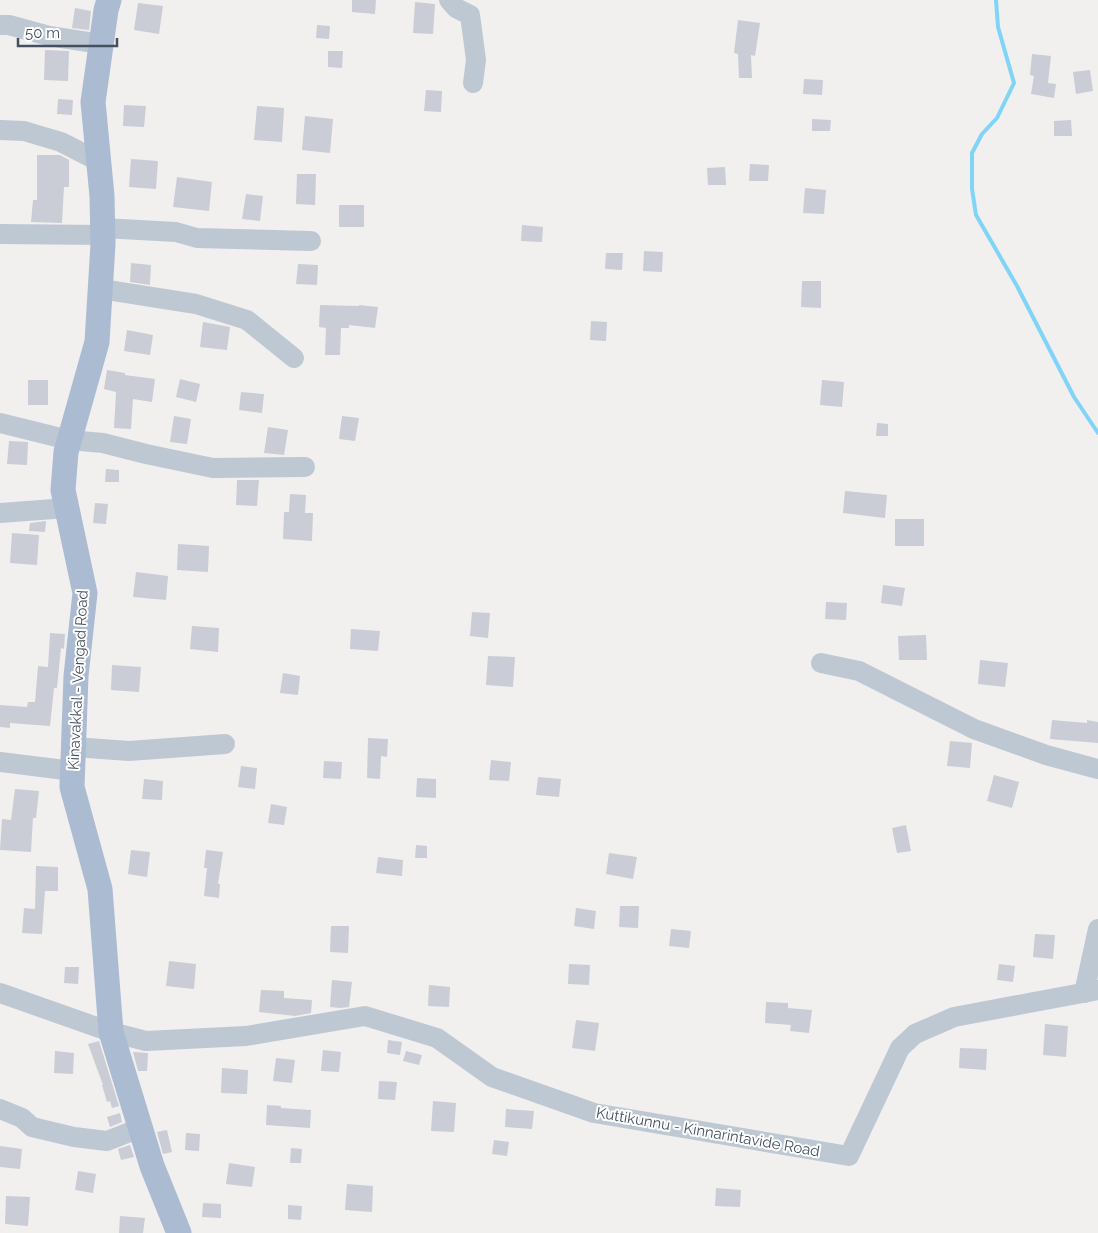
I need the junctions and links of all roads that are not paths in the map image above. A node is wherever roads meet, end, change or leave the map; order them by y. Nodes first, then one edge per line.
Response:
1 (109, 0) edge
2 (449, 0) edge
3 (0, 25) edge
4 (101, 44) junction
5 (472, 83) dead end
6 (0, 130) edge
7 (98, 161) junction
8 (103, 232) junction
9 (0, 234) edge
10 (311, 240) dead end
11 (100, 289) junction
12 (294, 358) dead end
13 (0, 423) edge
14 (70, 440) junction
15 (305, 467) dead end
16 (67, 508) junction
17 (0, 513) edge
18 (821, 663) dead end
19 (224, 744) dead end
20 (74, 759) junction
21 (0, 762) edge
22 (1098, 769) edge
23 (1098, 930) edge
24 (1091, 992) edge
25 (0, 993) edge
26 (111, 1032) junction
27 (0, 1109) edge
28 (140, 1128) junction
29 (179, 1233) edge

1 - 4 main road, Kinavakkal - Vengad Road
2 - 5 street
3 - 4 street
4 - 7 main road, Kinavakkal - Vengad Road
6 - 7 street
7 - 8 main road, Kinavakkal - Vengad Road
8 - 9 street
8 - 10 street
8 - 11 main road, Kinavakkal - Vengad Road
11 - 12 street
11 - 14 main road, Kinavakkal - Vengad Road
13 - 14 street
14 - 15 street
14 - 16 main road, Kinavakkal - Vengad Road
16 - 17 street
16 - 20 main road, Kinavakkal - Vengad Road
18 - 22 street
19 - 20 street
20 - 21 street
20 - 26 main road, Kinavakkal - Vengad Road
23 - 24 street
24 - 26 street, Kuttikunnu - Kinnarintavide Road
25 - 26 street
26 - 28 main road, Kinavakkal - Vengad Road
27 - 28 street
28 - 29 main road, Kinavakkal - Vengad Road

